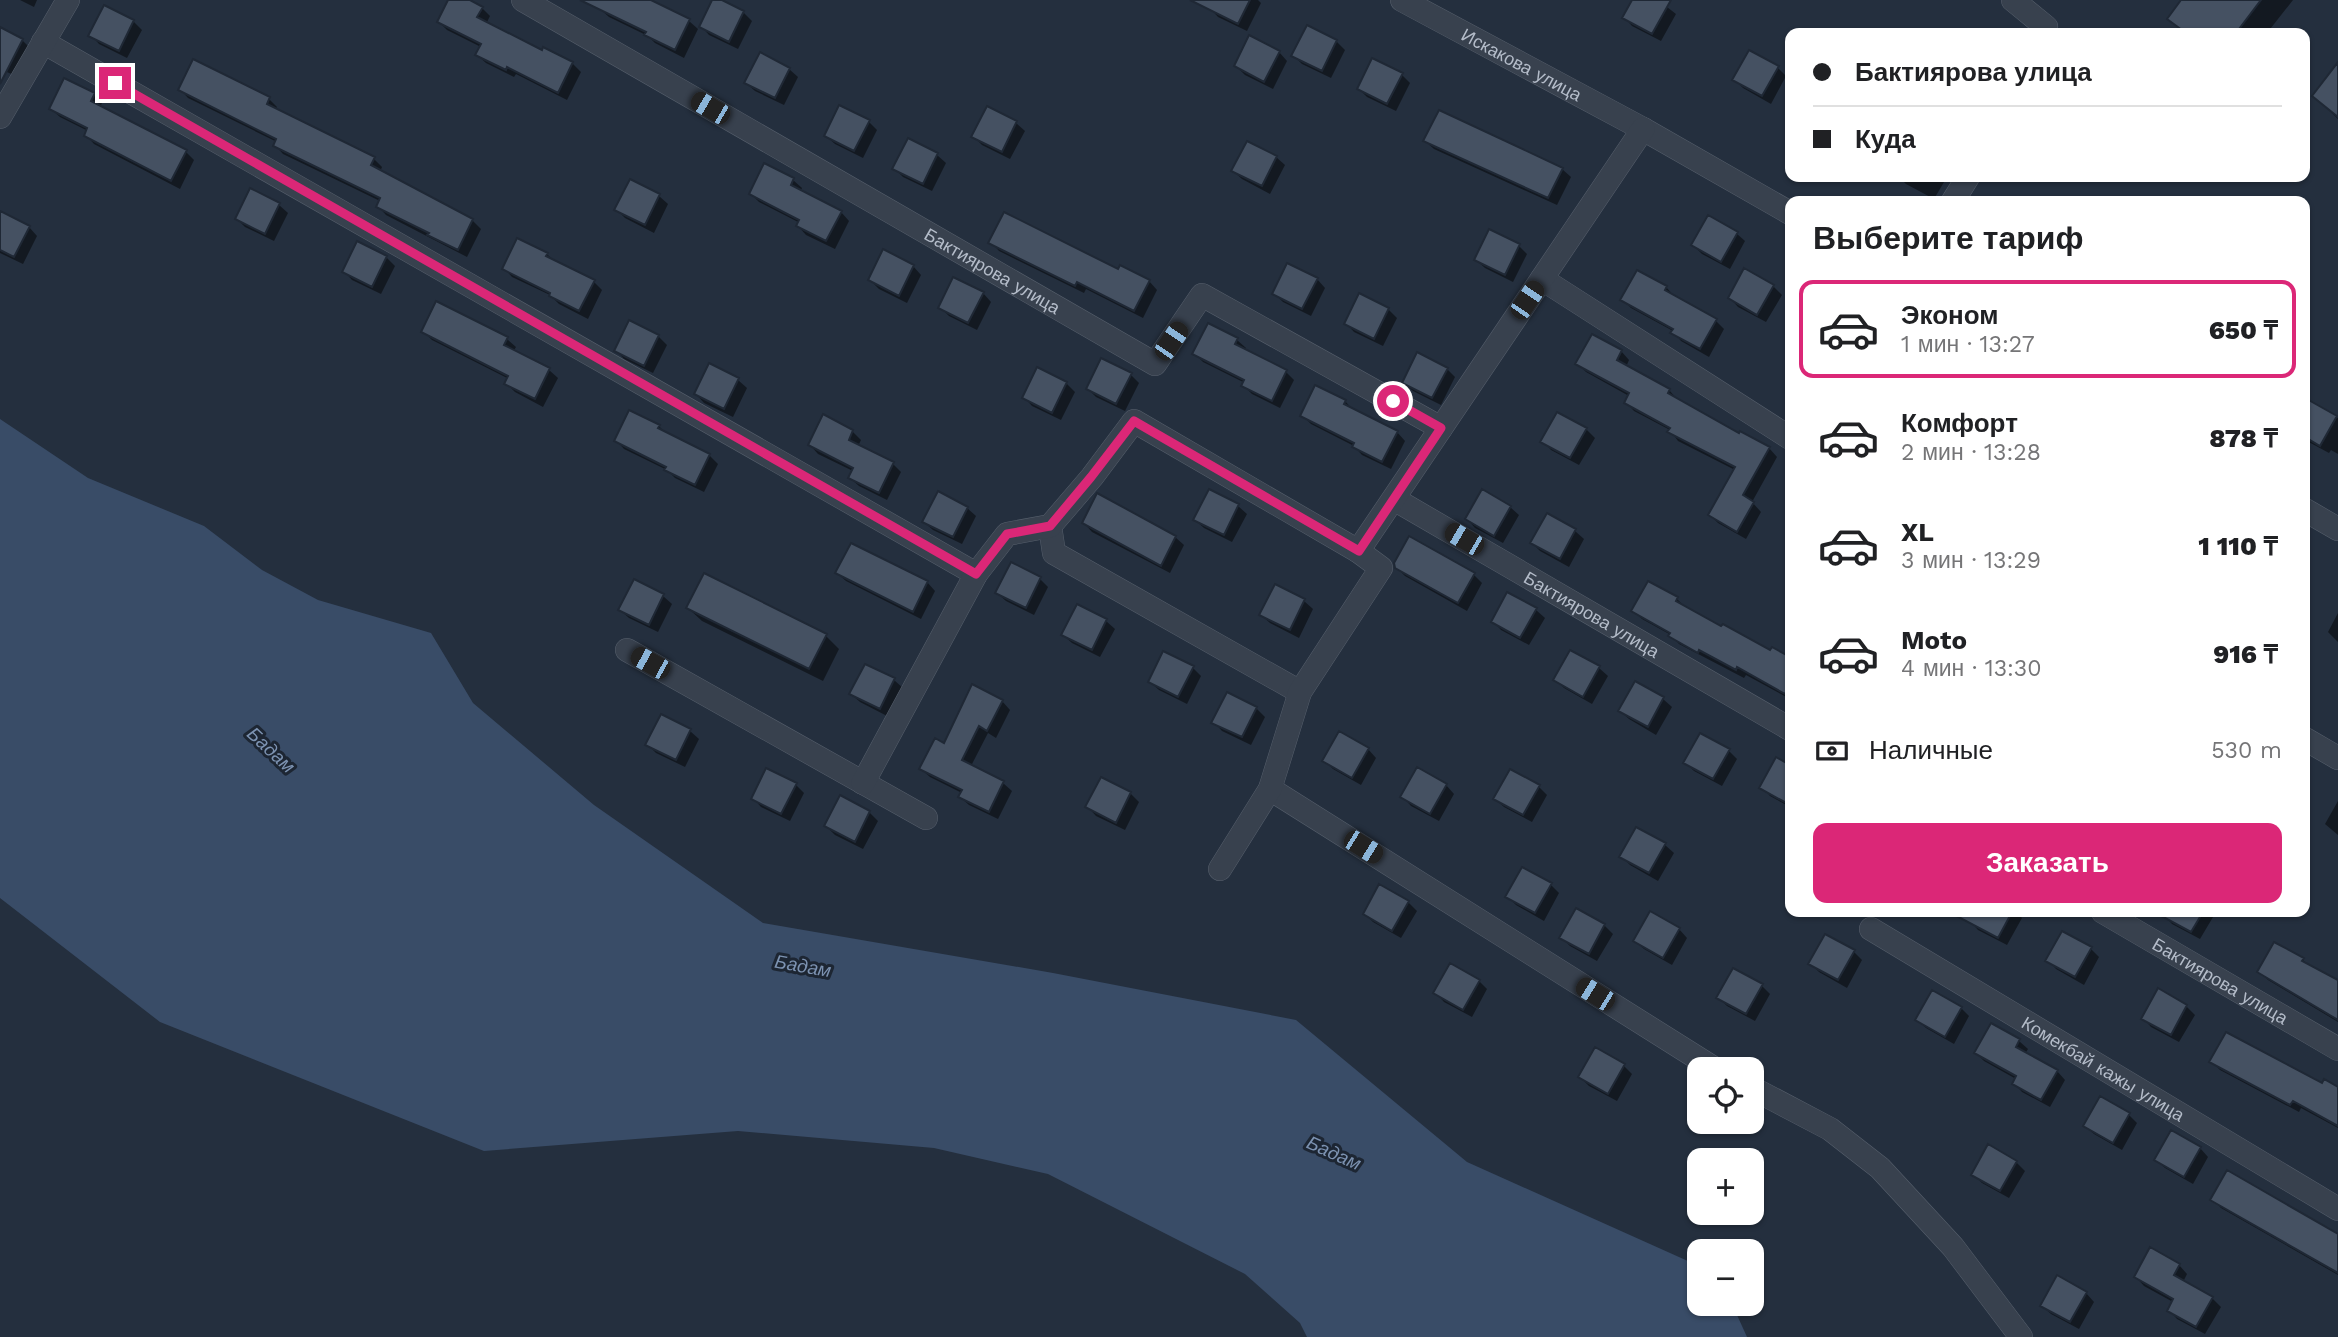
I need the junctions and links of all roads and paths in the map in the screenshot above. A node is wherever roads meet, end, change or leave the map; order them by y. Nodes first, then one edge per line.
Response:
1 (68, 0) edge
2 (523, 0) edge
3 (1402, 0) edge
4 (2013, 0) edge
5 (2046, 28) edge
6 (43, 43) junction
7 (0, 117) edge
8 (1643, 129) junction
9 (1785, 210) edge
10 (1542, 279) junction
11 (1441, 428) junction
12 (1785, 435) edge
13 (1394, 499) junction
14 (2310, 513) edge
15 (1050, 526) junction
16 (2338, 529) edge
17 (1359, 551) junction
18 (976, 574) junction
19 (627, 650) dead end
20 (1300, 691) junction
21 (1785, 726) edge
22 (2310, 742) edge
23 (2338, 758) edge
24 (863, 783) junction
25 (1270, 789) junction
26 (926, 818) dead end
27 (1220, 869) dead end
28 (2112, 917) edge
29 (1871, 929) dead end
30 (2338, 1049) edge
31 (1696, 1057) edge
32 (1764, 1094) edge
33 (2338, 1209) edge
34 (2021, 1337) edge

1 - 6 street
2 - 11 street, Бактиярова улица
3 - 8 street, Искакова улица
4 - 5 street
6 - 7 street
6 - 18 street
8 - 9 street, Искакова улица
8 - 10 street
10 - 11 street
10 - 12 street
11 - 13 street
13 - 17 street
13 - 21 street, Бактиярова улица
14 - 16 street
15 - 17 street
15 - 18 street
15 - 20 street
17 - 20 street
18 - 24 street
19 - 24 street
20 - 25 street
22 - 23 street
24 - 26 street
25 - 27 street
25 - 31 street
28 - 30 street, Бактиярова улица
29 - 33 street, Комекбай кажы улица
32 - 34 street

